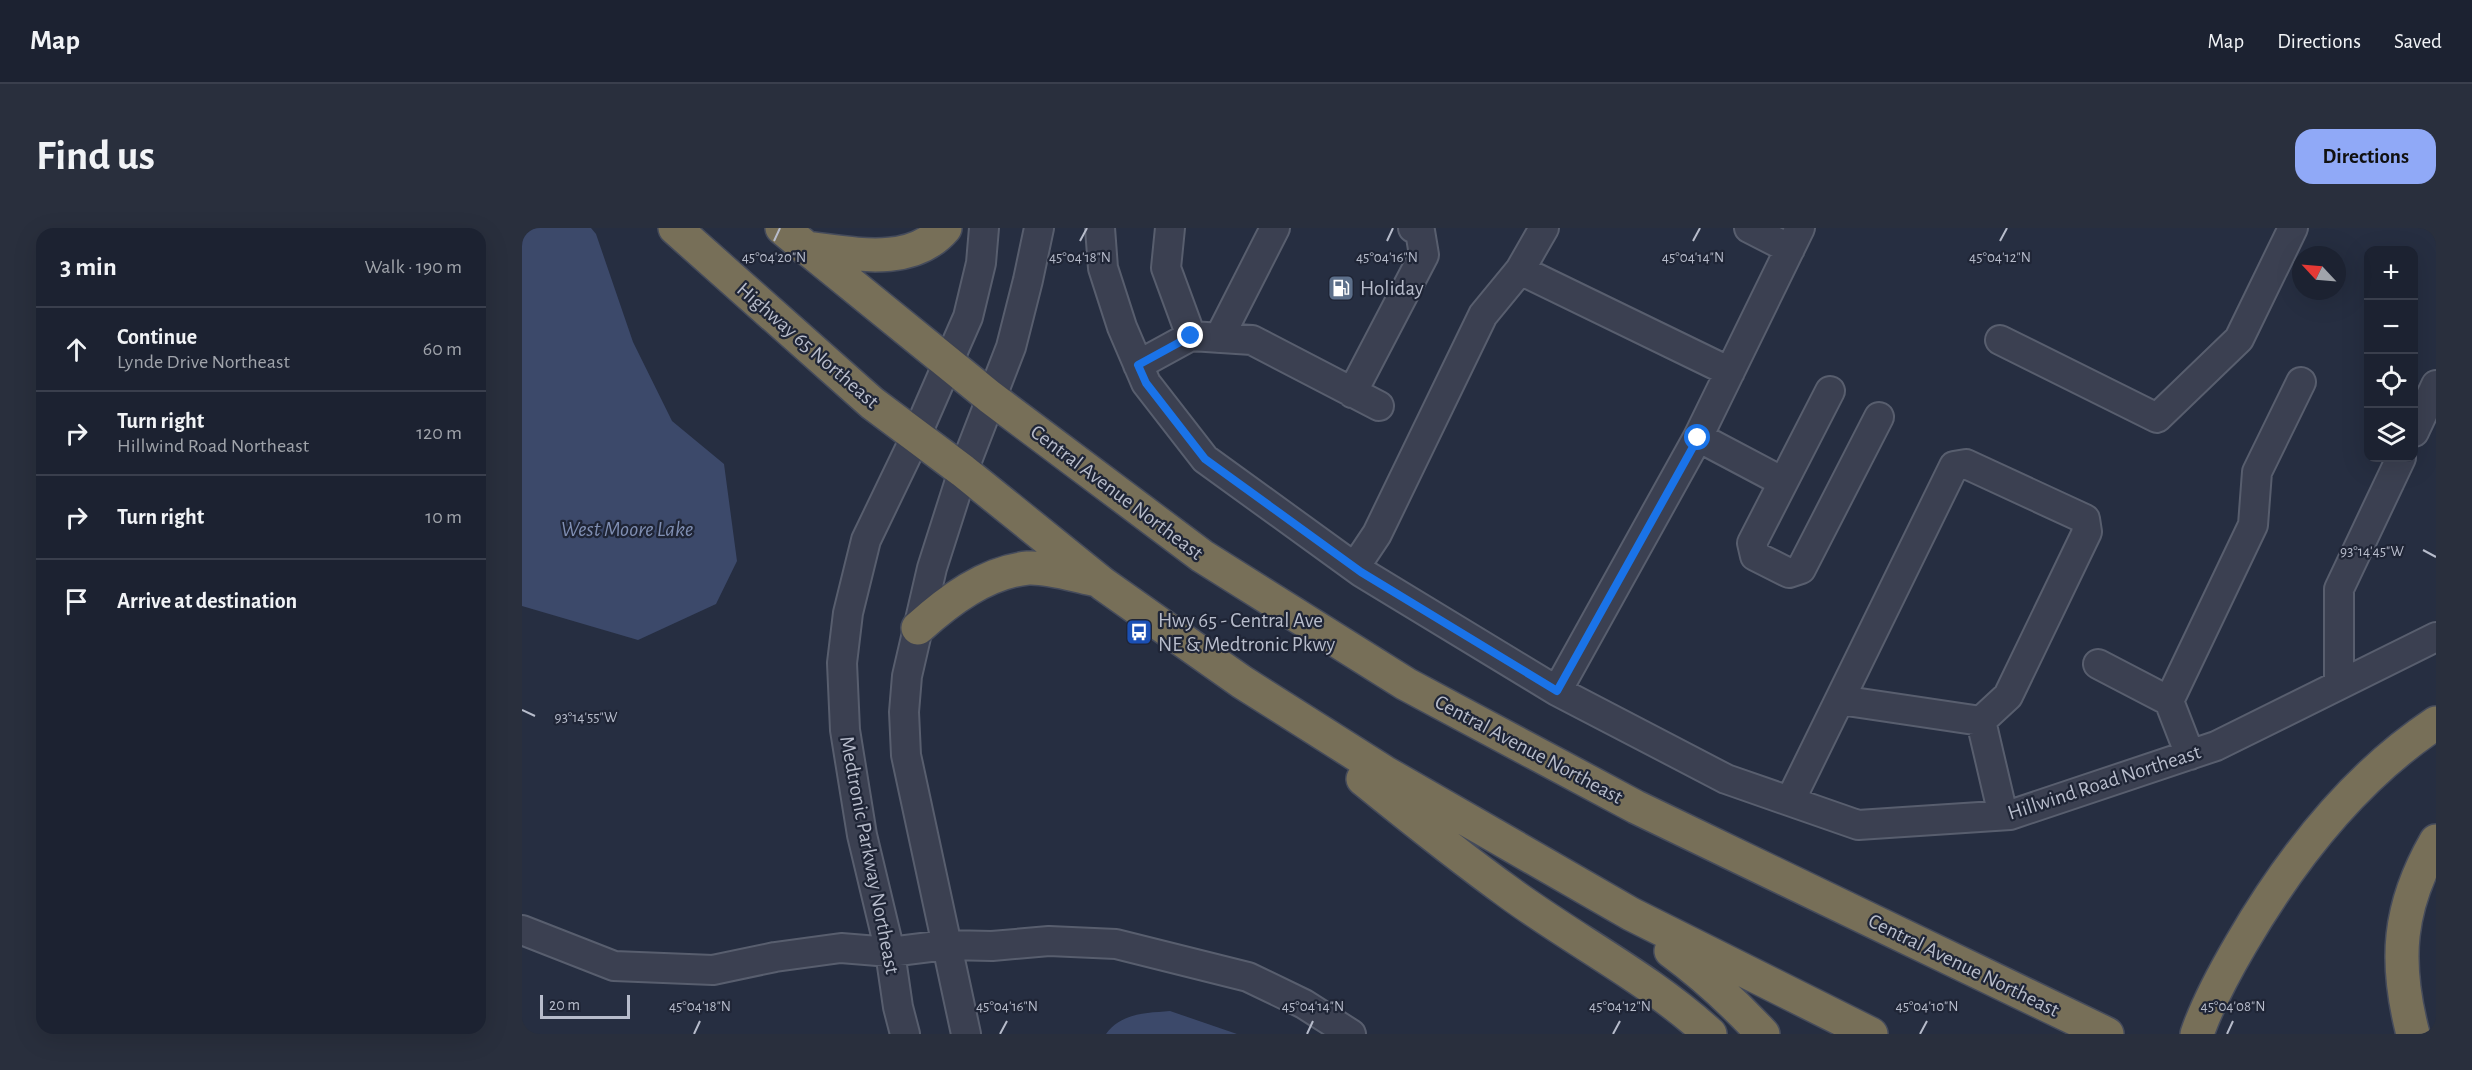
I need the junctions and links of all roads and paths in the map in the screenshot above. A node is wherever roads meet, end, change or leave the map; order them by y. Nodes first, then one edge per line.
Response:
1 (675, 228) edge
2 (945, 228) edge
3 (984, 228) edge
4 (1039, 228) edge
5 (1100, 228) edge
6 (1170, 228) edge
7 (1275, 228) edge
8 (1413, 228) edge
9 (1544, 228) edge
10 (1749, 228) edge
11 (2293, 228) edge
12 (794, 238) edge
13 (1795, 238) edge
14 (1520, 270) junction
15 (1205, 337) junction
16 (2000, 340) dead end
17 (948, 363) junction
18 (1138, 365) junction
19 (1730, 372) junction
20 (2301, 382) dead end
21 (2436, 385) edge
22 (1830, 392) dead end
23 (1352, 393) junction
24 (990, 397) junction
25 (1379, 406) dead end
26 (1879, 417) dead end
27 (2418, 423) edge
28 (916, 436) junction
29 (1698, 438) junction
30 (2400, 462) edge
31 (963, 471) junction
32 (1784, 482) junction
33 (1356, 567) junction
34 (1098, 580) junction
35 (918, 628) junction
36 (2436, 637) edge
37 (2098, 664) dead end
38 (1242, 682) junction
39 (2339, 686) junction
40 (1557, 691) junction
41 (1840, 700) junction
42 (2169, 700) junction
43 (1982, 721) junction
44 (2436, 723) edge
45 (2190, 755) junction
46 (1790, 801) junction
47 (2003, 815) junction
48 (2436, 841) edge
49 (1585, 887) junction
50 (522, 930) edge
51 (946, 945) junction
52 (890, 952) junction
53 (905, 1034) edge
54 (966, 1034) edge
55 (1351, 1034) edge
56 (1710, 1034) edge
57 (1763, 1034) edge
58 (1871, 1034) edge
59 (2107, 1034) edge
60 (2197, 1034) edge
61 (2413, 1034) edge

1 - 28 highway, Highway 65 Northeast
2 - 12 highway
3 - 17 street
4 - 24 street
5 - 18 street, Hillwind Road Northeast
6 - 15 street
7 - 15 street
8 - 23 street
9 - 14 street
10 - 13 street
11 - 16 street
12 - 17 highway
13 - 19 street
14 - 19 street
14 - 33 street
15 - 18 street
15 - 23 street
17 - 24 highway, Central Avenue Northeast
17 - 28 street
18 - 33 street, Hillwind Road Northeast
19 - 29 street
20 - 42 street
21 - 27 street
22 - 32 street
23 - 25 street
24 - 31 street
24 - 59 highway, Central Avenue Northeast
26 - 32 street
28 - 31 highway
28 - 52 street, Medtronic Parkway Northeast
29 - 32 street
29 - 40 street
30 - 39 street
31 - 34 highway
31 - 35 street
33 - 40 street, Hillwind Road Northeast
34 - 35 highway
34 - 38 highway
35 - 51 street
36 - 39 street, Hillwind Road Northeast
37 - 42 street
38 - 49 highway
38 - 56 highway
39 - 45 street, Hillwind Road Northeast
40 - 46 street, Hillwind Road Northeast
41 - 43 street
41 - 43 street
41 - 46 street
42 - 45 street
43 - 47 street
44 - 60 highway
45 - 47 street, Hillwind Road Northeast
46 - 47 street, Hillwind Road Northeast
48 - 61 highway
49 - 57 highway
49 - 58 highway
50 - 52 street
51 - 52 street
51 - 54 street
51 - 55 street
52 - 53 street, Medtronic Parkway Northeast

